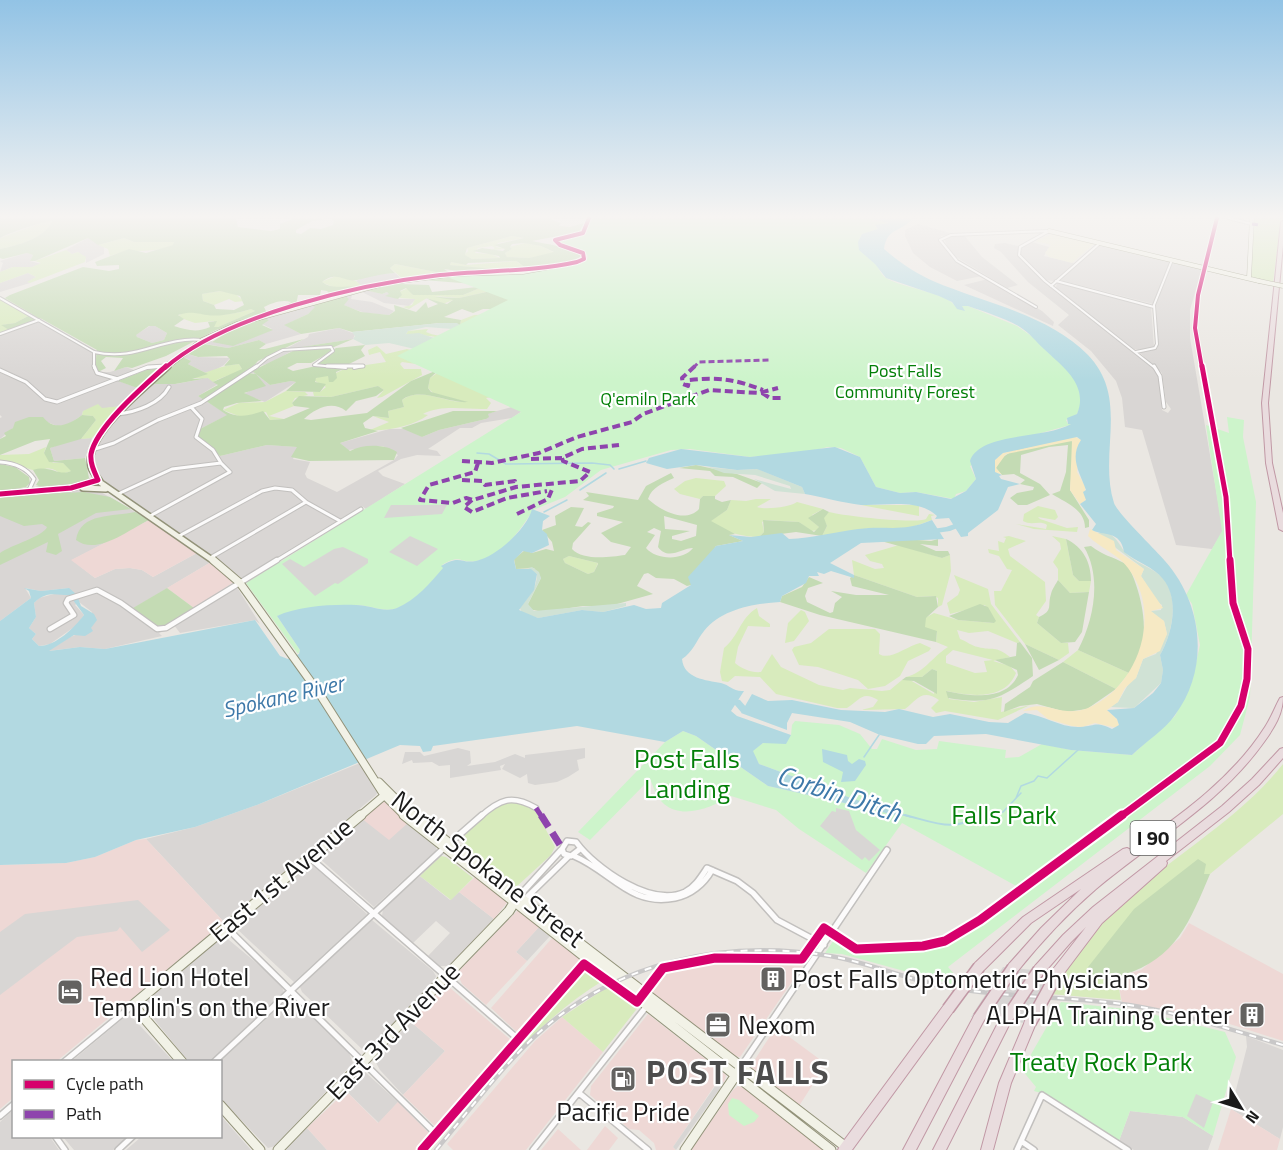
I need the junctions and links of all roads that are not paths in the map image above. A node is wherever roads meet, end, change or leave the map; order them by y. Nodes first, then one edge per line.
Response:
1 (519, 272) edge
2 (975, 272) edge
3 (1037, 272) edge
4 (1067, 272) edge
5 (1168, 272) edge
6 (1222, 272) edge
7 (1249, 272) edge
8 (1278, 272) edge
9 (1249, 278) junction
10 (1056, 281) junction
11 (1051, 286) junction
12 (1283, 286) edge
13 (0, 298) edge
14 (1036, 307) dead end
15 (1154, 307) junction
16 (39, 320) junction
17 (0, 334) edge
18 (202, 340) junction
19 (94, 352) junction
20 (1136, 352) junction
21 (167, 366) junction
22 (363, 366) dead end
23 (0, 370) edge
24 (118, 379) junction
25 (169, 387) dead end
26 (190, 407) junction
27 (1164, 407) dead end
28 (118, 414) junction
29 (91, 450) junction
30 (0, 462) edge
31 (221, 462) junction
32 (98, 480) junction
33 (64, 489) junction
34 (29, 490) junction
35 (110, 490) junction
36 (0, 494) edge
37 (116, 495) junction
38 (306, 502) junction
39 (361, 509) dead end
40 (149, 517) junction
41 (341, 522) junction
42 (1283, 529) edge
43 (179, 536) junction
44 (210, 558) junction
45 (240, 583) junction
46 (50, 629) dead end
47 (1283, 700) edge
48 (1283, 752) edge
49 (386, 794) junction
50 (536, 807) dead end
51 (1221, 813) junction
52 (1160, 833) junction
53 (447, 846) junction
54 (562, 849) junction
55 (580, 849) junction
56 (887, 850) dead end
57 (309, 856) junction
58 (572, 856) junction
59 (710, 869) junction
60 (519, 901) junction
61 (373, 914) junction
62 (226, 926) junction
63 (824, 945) junction
64 (445, 977) junction
65 (292, 989) junction
66 (651, 1002) junction
67 (133, 1005) junction
68 (519, 1039) dead end
69 (66, 1060) edge
70 (180, 1060) edge
71 (216, 1060) edge
72 (363, 1062) junction
73 (739, 1071) junction
74 (579, 1093) junction
75 (12, 1106) edge
76 (222, 1107) edge
77 (0, 1116) edge
78 (436, 1134) dead end
79 (56, 1138) edge
80 (132, 1138) edge
81 (1021, 1141) junction
82 (845, 1149) edge
83 (65, 1150) edge
84 (118, 1150) edge
85 (260, 1150) edge
86 (278, 1150) edge
87 (533, 1150) edge
88 (648, 1150) edge
89 (685, 1150) edge
90 (831, 1150) edge
91 (909, 1150) edge
92 (939, 1150) edge
93 (987, 1150) edge
94 (1017, 1150) edge
95 (1034, 1150) edge
96 (1128, 1150) edge

1 - 18 street
2 - 14 street
3 - 11 street
4 - 10 street
5 - 15 street
6 - 9 street
7 - 9 street
8 - 42 highway
9 - 12 street, bridge
10 - 11 street
10 - 15 street
11 - 20 street
13 - 16 street
15 - 20 street
16 - 17 street
16 - 19 street
18 - 19 street
18 - 21 street
19 - 24 street
20 - 27 street
21 - 24 street
21 - 28 street
22 - 26 street
23 - 24 street
25 - 28 street
26 - 29 street
26 - 31 street
28 - 29 street
29 - 32 street
30 - 34 street
31 - 37 street
31 - 40 street
32 - 33 street
32 - 35 street, North Spokane Street
33 - 34 street
33 - 35 street
34 - 36 street
35 - 37 street, North Spokane Street
37 - 40 street, North Spokane Street
38 - 41 street
38 - 43 street
38 - 44 street
39 - 41 street
40 - 43 street, North Spokane Street
41 - 45 street
43 - 44 street, North Spokane Street
44 - 45 street, North Spokane Street
45 - 46 street
45 - 49 street, North Spokane Street
47 - 52 highway, I 90
48 - 51 highway, I 90
49 - 53 street, North Spokane Street
49 - 57 street, East 1st Avenue
50 - 53 street
51 - 92 highway, I 90, bridge
51 - 93 highway, bridge
52 - 82 highway, bridge
52 - 91 highway, I 90, bridge
53 - 60 street, North Spokane Street
53 - 61 street
54 - 55 street
54 - 58 street
54 - 60 street
55 - 58 street
55 - 59 street
56 - 63 street
57 - 61 street
57 - 62 street, East 1st Avenue
58 - 59 street
58 - 60 street
59 - 63 street
60 - 64 street, East 3rd Avenue
60 - 66 street, North Spokane Street
61 - 64 street
61 - 65 street
62 - 65 street
62 - 67 street, East 1st Avenue
63 - 73 street
64 - 68 street
64 - 72 street, East 3rd Avenue
65 - 71 street
65 - 72 street
66 - 73 street, North Spokane Street
66 - 74 street
67 - 69 street, East 1st Avenue
67 - 70 street
72 - 78 street
72 - 86 street, East 3rd Avenue
73 - 82 street, North Spokane Street
73 - 89 street
73 - 90 street, North Spokane Street
74 - 87 street
74 - 88 street
75 - 77 street
76 - 85 street
79 - 83 street
80 - 84 street
81 - 94 street
81 - 95 street
81 - 96 street

